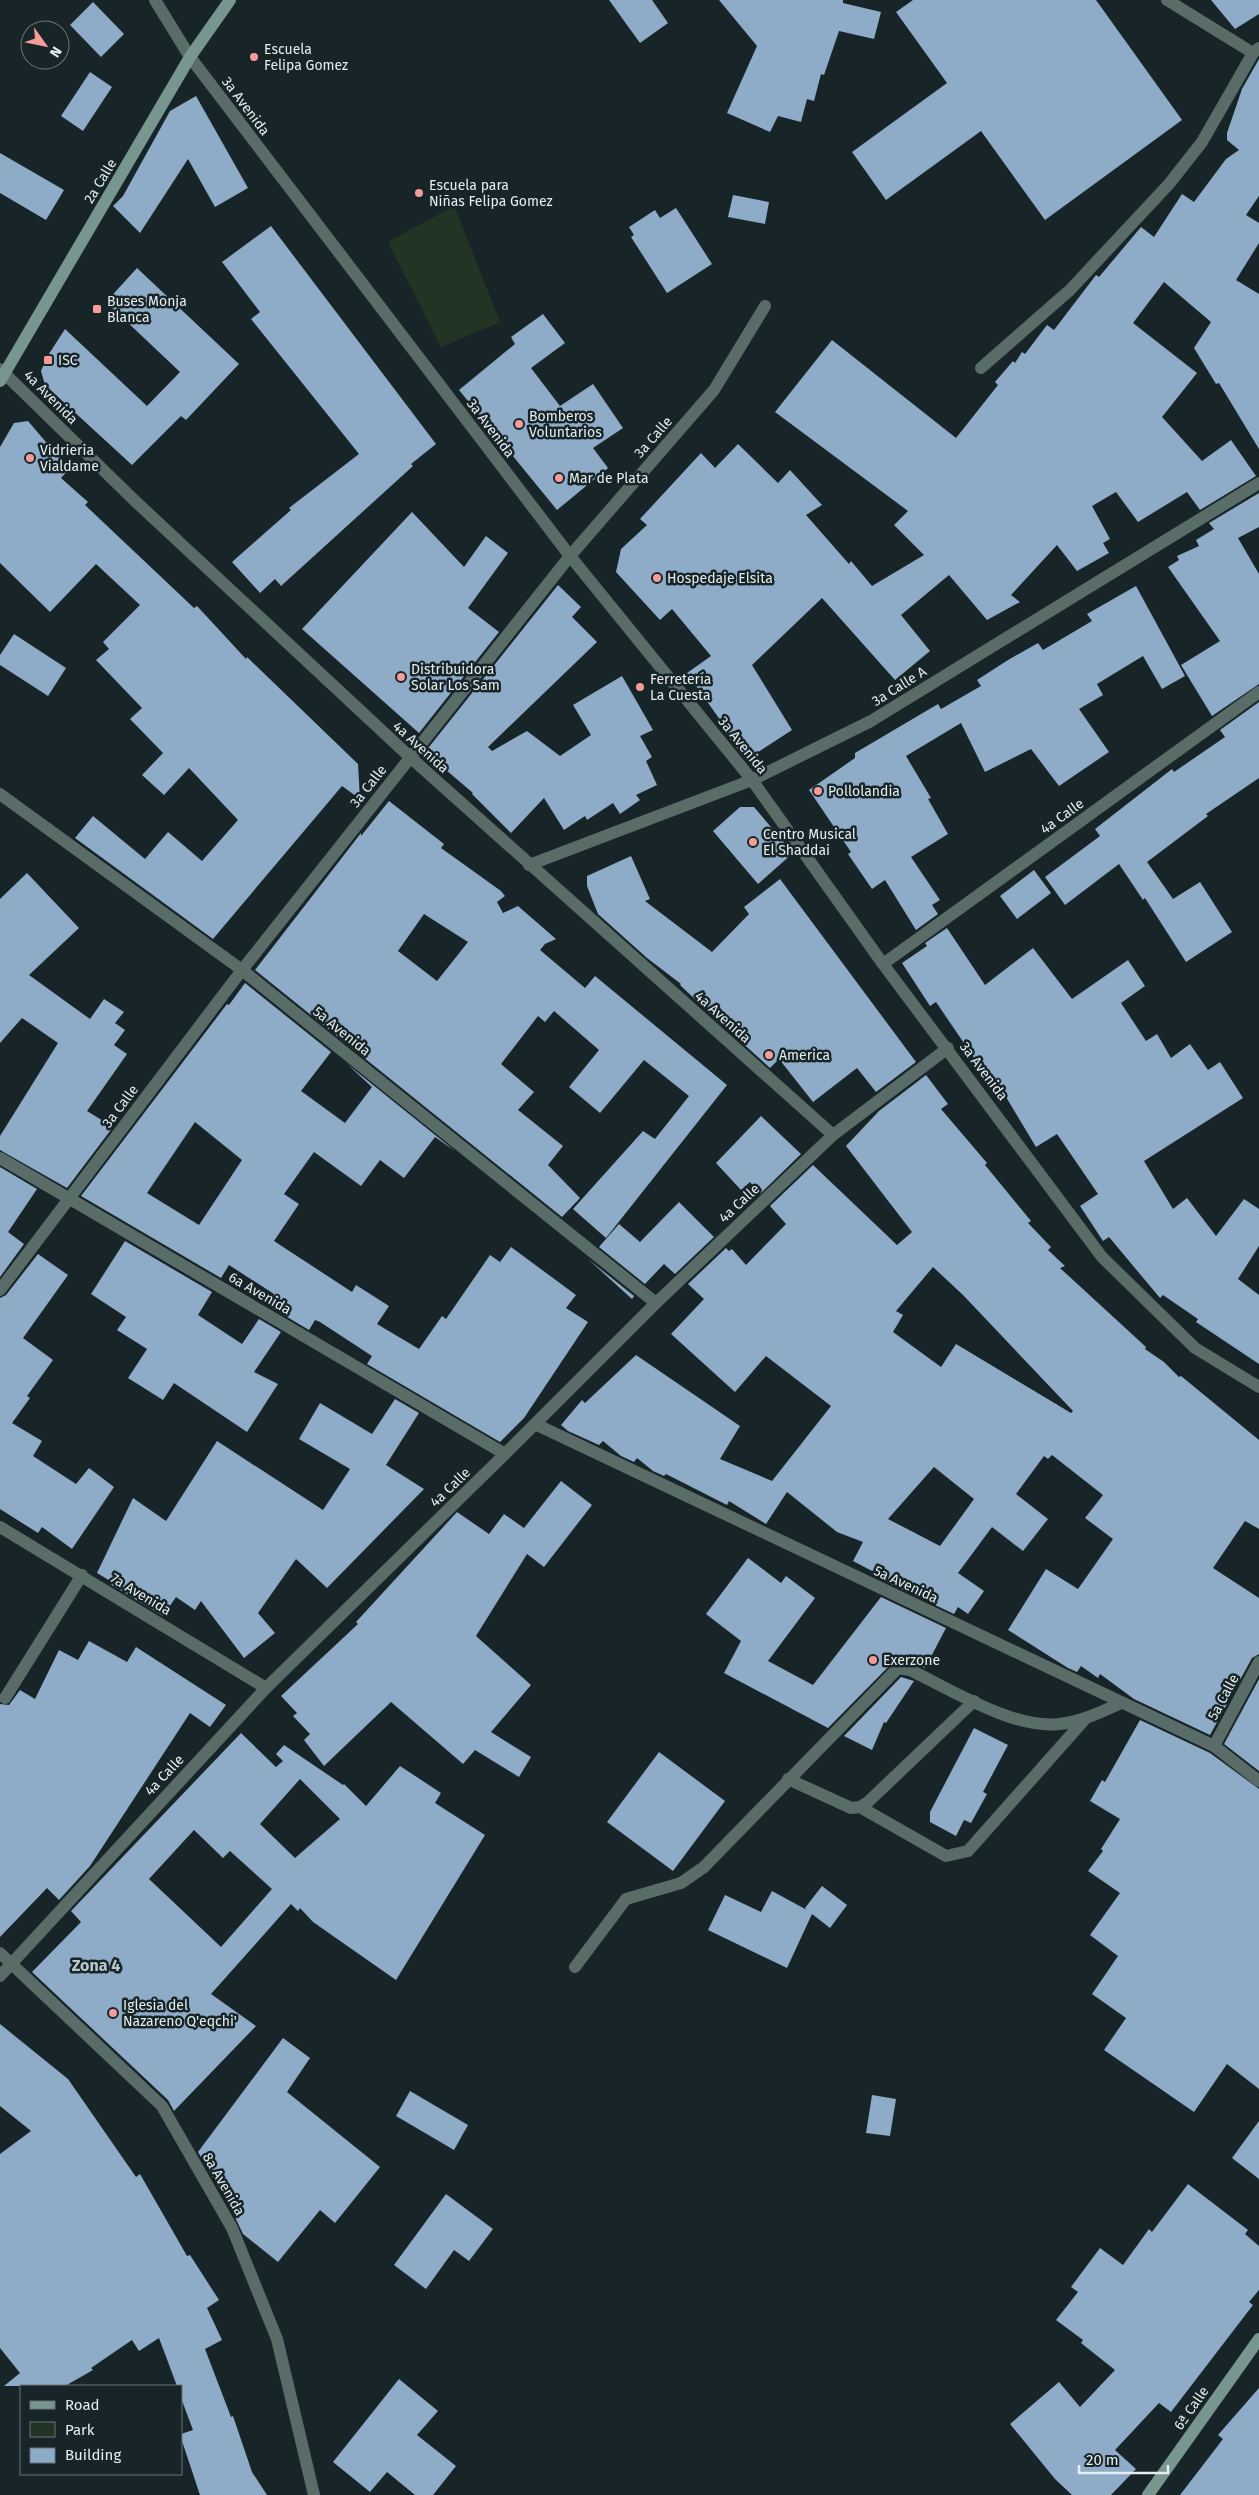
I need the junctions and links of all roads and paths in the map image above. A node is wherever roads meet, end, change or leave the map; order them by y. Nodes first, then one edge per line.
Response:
1 (155, 0) edge
2 (230, 0) edge
3 (1167, 0) edge
4 (1256, 50) edge
5 (190, 58) junction
6 (765, 306) dead end
7 (981, 368) dead end
8 (2, 374) edge
9 (1259, 483) edge
10 (570, 556) junction
11 (1259, 692) edge
12 (410, 757) junction
13 (752, 780) junction
14 (0, 794) edge
15 (530, 865) junction
16 (883, 964) junction
17 (242, 970) junction
18 (948, 1048) junction
19 (833, 1135) junction
20 (0, 1158) edge
21 (69, 1199) junction
22 (0, 1290) edge
23 (656, 1303) junction
24 (1259, 1388) edge
25 (535, 1424) junction
26 (505, 1454) junction
27 (0, 1527) edge
28 (82, 1576) junction
29 (1259, 1662) edge
30 (266, 1688) junction
31 (5, 1698) dead end
32 (974, 1701) junction
33 (1121, 1703) junction
34 (1086, 1718) junction
35 (1214, 1746) junction
36 (788, 1779) junction
37 (1259, 1781) edge
38 (860, 1806) junction
39 (0, 1953) edge
40 (12, 1962) junction
41 (575, 1967) dead end
42 (0, 1976) edge
43 (1259, 2339) edge
44 (314, 2495) edge
45 (1148, 2495) edge

1 - 5 street, 3a Avenida
2 - 5 main road, 2a Calle
3 - 4 street
4 - 7 street
5 - 8 main road, 2a Calle
5 - 10 street, 3a Avenida
6 - 10 street, 3a Calle
8 - 12 street, 4a Avenida
9 - 13 street, 3a Calle A
10 - 12 street, 3a Calle
10 - 13 street, 3a Avenida
11 - 16 street, 4a Calle
12 - 15 street, 4a Avenida
12 - 17 street, 3a Calle
13 - 15 street, 3a Calle A
13 - 16 street, 3a Avenida
14 - 17 street, 5a Avenida
15 - 19 street, 4a Avenida
16 - 18 street, 3a Avenida
17 - 21 street, 3a Calle
17 - 23 street, 5a Avenida
18 - 19 street, 4a Calle
18 - 24 street, 3a Avenida
19 - 23 street, 4a Calle
20 - 21 street, 6a Avenida
21 - 22 street, 3a Calle
21 - 26 street, 6a Avenida
23 - 25 street, 4a Calle
25 - 26 street, 4a Calle
25 - 33 street, 5a Avenida
26 - 30 street, 4a Calle
27 - 28 street, 7a Avenida
28 - 30 street, 7a Avenida
28 - 31 street
29 - 35 street, 5a Calle
30 - 40 street, 4a Calle
32 - 34 street
32 - 36 street
32 - 38 street
33 - 34 street
33 - 35 street, 5a Avenida
34 - 38 street
35 - 37 street, 5a Avenida
36 - 38 street
36 - 41 street
39 - 40 street, 8a Avenida
40 - 42 street, 4a Calle
40 - 44 street, 8a Avenida
43 - 45 main road, 6ª Calle

